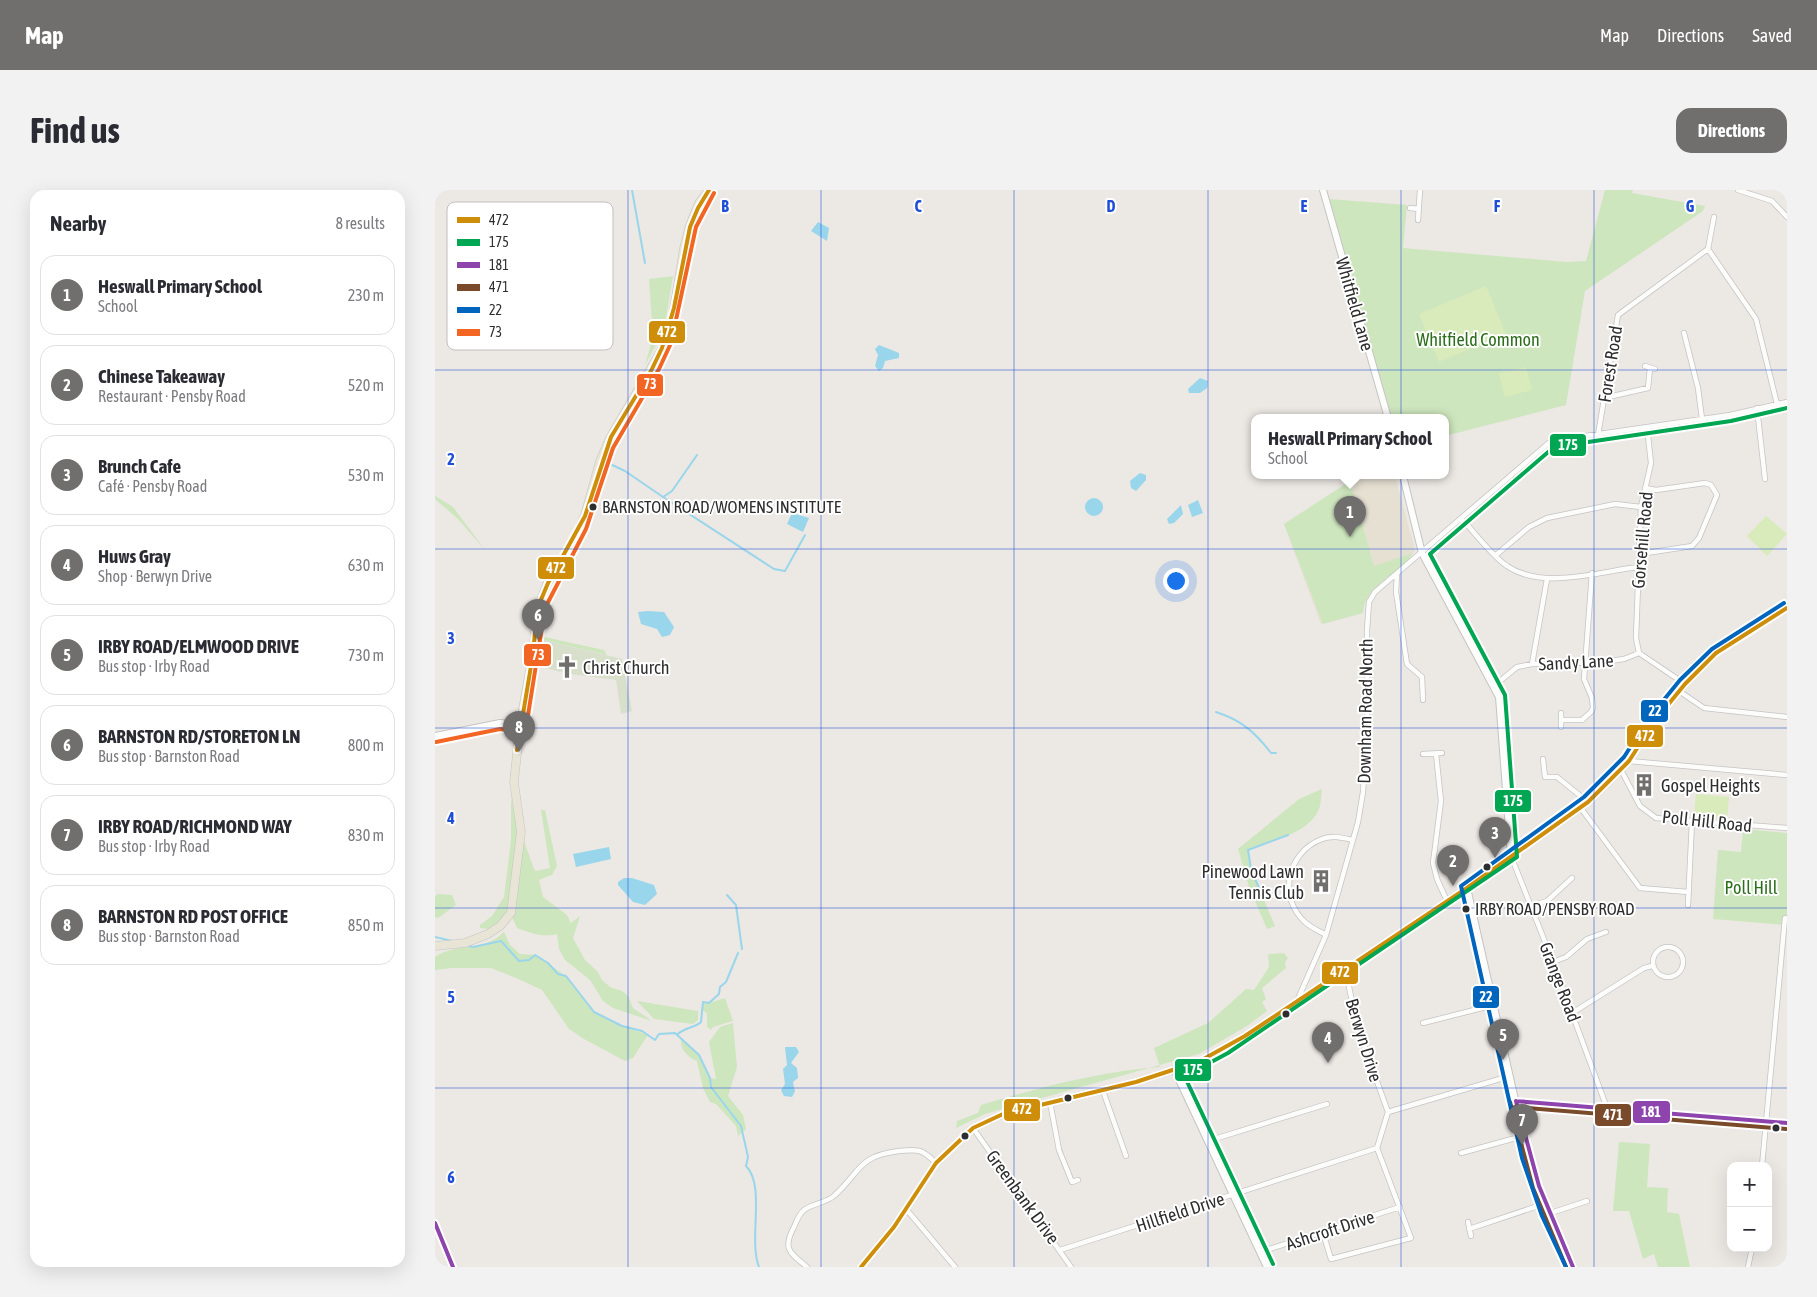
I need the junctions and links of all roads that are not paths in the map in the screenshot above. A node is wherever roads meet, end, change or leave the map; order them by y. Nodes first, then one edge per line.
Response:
1 (709, 190) edge
2 (1323, 190) edge
3 (1420, 190) edge
4 (1738, 190) edge
5 (1410, 208) dead end
6 (1419, 209) junction
7 (1714, 217) dead end
8 (1787, 217) edge
9 (1418, 220) dead end
10 (1708, 249) junction
11 (1684, 333) dead end
12 (1650, 368) dead end
13 (1604, 398) junction
14 (1787, 402) edge
15 (1777, 404) junction
16 (1757, 408) junction
17 (1387, 414) edge
18 (1702, 419) junction
19 (1647, 427) junction
20 (1598, 435) junction
21 (1404, 479) edge
22 (1765, 479) dead end
23 (1645, 488) junction
24 (1641, 507) junction
25 (1462, 519) junction
26 (1422, 553) junction
27 (1639, 554) junction
28 (1496, 555) junction
29 (1637, 567) junction
30 (1592, 573) junction
31 (1397, 574) junction
32 (1547, 579) junction
33 (1787, 608) edge
34 (1639, 653) junction
35 (1584, 662) junction
36 (1532, 664) junction
37 (1685, 684) junction
38 (1494, 686) junction
39 (1679, 692) junction
40 (1423, 700) dead end
41 (1561, 713) dead end
42 (1787, 717) edge
43 (1561, 720) junction
44 (519, 725) junction
45 (1561, 727) dead end
46 (435, 736) edge
47 (1442, 753) dead end
48 (1423, 754) dead end
49 (1436, 754) junction
50 (1543, 759) dead end
51 (1629, 761) junction
52 (1621, 770) junction
53 (1787, 775) edge
54 (1588, 802) junction
55 (1580, 807) junction
56 (1692, 821) junction
57 (1787, 828) edge
58 (1353, 840) junction
59 (1511, 856) junction
60 (1572, 878) dead end
61 (1467, 888) junction
62 (1688, 892) junction
63 (1447, 901) junction
64 (1688, 905) dead end
65 (1532, 906) junction
66 (1785, 918) dead end
67 (1605, 932) dead end
68 (1326, 935) junction
69 (435, 946) edge
70 (1553, 962) junction
71 (1652, 966) junction
72 (1346, 968) junction
73 (1297, 1001) junction
74 (1494, 1005) junction
75 (1572, 1013) junction
76 (1423, 1023) dead end
77 (1174, 1069) junction
78 (1510, 1076) junction
79 (1103, 1091) junction
80 (1516, 1101) junction
81 (1051, 1102) junction
82 (1327, 1104) dead end
83 (1607, 1108) junction
84 (1388, 1112) junction
85 (1765, 1122) junction
86 (1787, 1123) edge
87 (973, 1128) junction
88 (1523, 1136) junction
89 (1208, 1141) junction
90 (1377, 1148) junction
91 (1461, 1153) dead end
92 (1126, 1156) dead end
93 (1762, 1162) edge
94 (936, 1163) junction
95 (1078, 1180) dead end
96 (1233, 1195) junction
97 (1587, 1201) dead end
98 (1544, 1204) junction
99 (1400, 1207) junction
100 (906, 1209) junction
101 (1548, 1214) junction
102 (1468, 1222) dead end
103 (435, 1223) edge
104 (1469, 1229) junction
105 (1323, 1233) junction
106 (1471, 1236) dead end
107 (1060, 1250) junction
108 (1260, 1252) junction
109 (1751, 1252) edge
110 (453, 1267) edge
111 (807, 1267) edge
112 (861, 1267) edge
113 (955, 1267) edge
114 (1071, 1267) edge
115 (1265, 1267) edge
116 (1573, 1267) edge
117 (1748, 1267) edge

1 - 44 main road
2 - 17 street, Whitfield Lane
3 - 6 street
4 - 8 street
5 - 6 street
6 - 9 street
7 - 10 street
10 - 13 street, Forest Road
10 - 15 street
11 - 18 street
12 - 13 street
13 - 20 street, Forest Road
14 - 15 street, Downham Road North
15 - 16 street, Downham Road North
16 - 18 street, Downham Road North
16 - 22 street
18 - 19 street, Downham Road North
19 - 20 street, Downham Road North
19 - 23 street, Gorsehill Road
20 - 25 street, Downham Road North
21 - 26 street
23 - 24 street, Gorsehill Road
23 - 27 street
24 - 27 street, Gorsehill Road
24 - 28 street
25 - 26 street, Downham Road North
25 - 28 street
26 - 31 street, Downham Road North
26 - 38 street
27 - 29 street, Gorsehill Road
28 - 32 street
29 - 30 street
29 - 34 street, Gorsehill Road
30 - 32 street
30 - 35 street
31 - 40 street
31 - 58 street, Downham Road North
32 - 36 street
33 - 37 street
34 - 35 street, Sandy Lane
34 - 37 street, Sandy Lane
35 - 36 street, Sandy Lane
35 - 43 street
36 - 38 street, Sandy Lane
37 - 39 street
38 - 59 street
39 - 42 street
39 - 51 street
41 - 43 street
43 - 45 street
44 - 46 street
44 - 69 main road
47 - 49 street
48 - 49 street
49 - 63 street
50 - 54 street
51 - 52 street
51 - 53 street
52 - 54 street
52 - 56 street, Poll Hill Road
54 - 55 street
55 - 59 street
55 - 62 street
56 - 57 street, Poll Hill Road
56 - 62 street
58 - 68 street, Downham Road North
58 - 68 street
59 - 61 street
59 - 65 street, Grange Road
60 - 65 street
61 - 63 street
61 - 74 street
62 - 64 street
63 - 72 street
65 - 70 street, Grange Road
66 - 85 street
67 - 70 street
68 - 73 street, Downham Road North
70 - 75 street, Grange Road
71 - 71 street
71 - 75 street
72 - 73 street
72 - 84 street, Berwyn Drive
73 - 77 street
74 - 76 street
74 - 78 street
75 - 83 street, Grange Road
77 - 79 street
77 - 89 street
78 - 80 street
78 - 84 street
79 - 81 street
79 - 92 street
80 - 83 street
80 - 88 street
81 - 87 street
81 - 95 street
82 - 89 street
83 - 85 street
84 - 90 street
85 - 86 street
85 - 93 street
87 - 94 street
87 - 107 street, Greenbank Drive
88 - 91 street
88 - 98 street
89 - 96 street
90 - 96 street, Hillfield Drive
90 - 99 street
94 - 100 street
94 - 111 street
96 - 107 street, Hillfield Drive
96 - 108 street
97 - 101 street
98 - 101 street
98 - 104 street
99 - 105 street, Ashcroft Drive
99 - 105 street
100 - 112 street
100 - 113 street
101 - 116 street
102 - 104 street
103 - 110 street
104 - 106 street
105 - 108 street, Ashcroft Drive
107 - 114 street, Greenbank Drive
108 - 115 street
109 - 117 street

